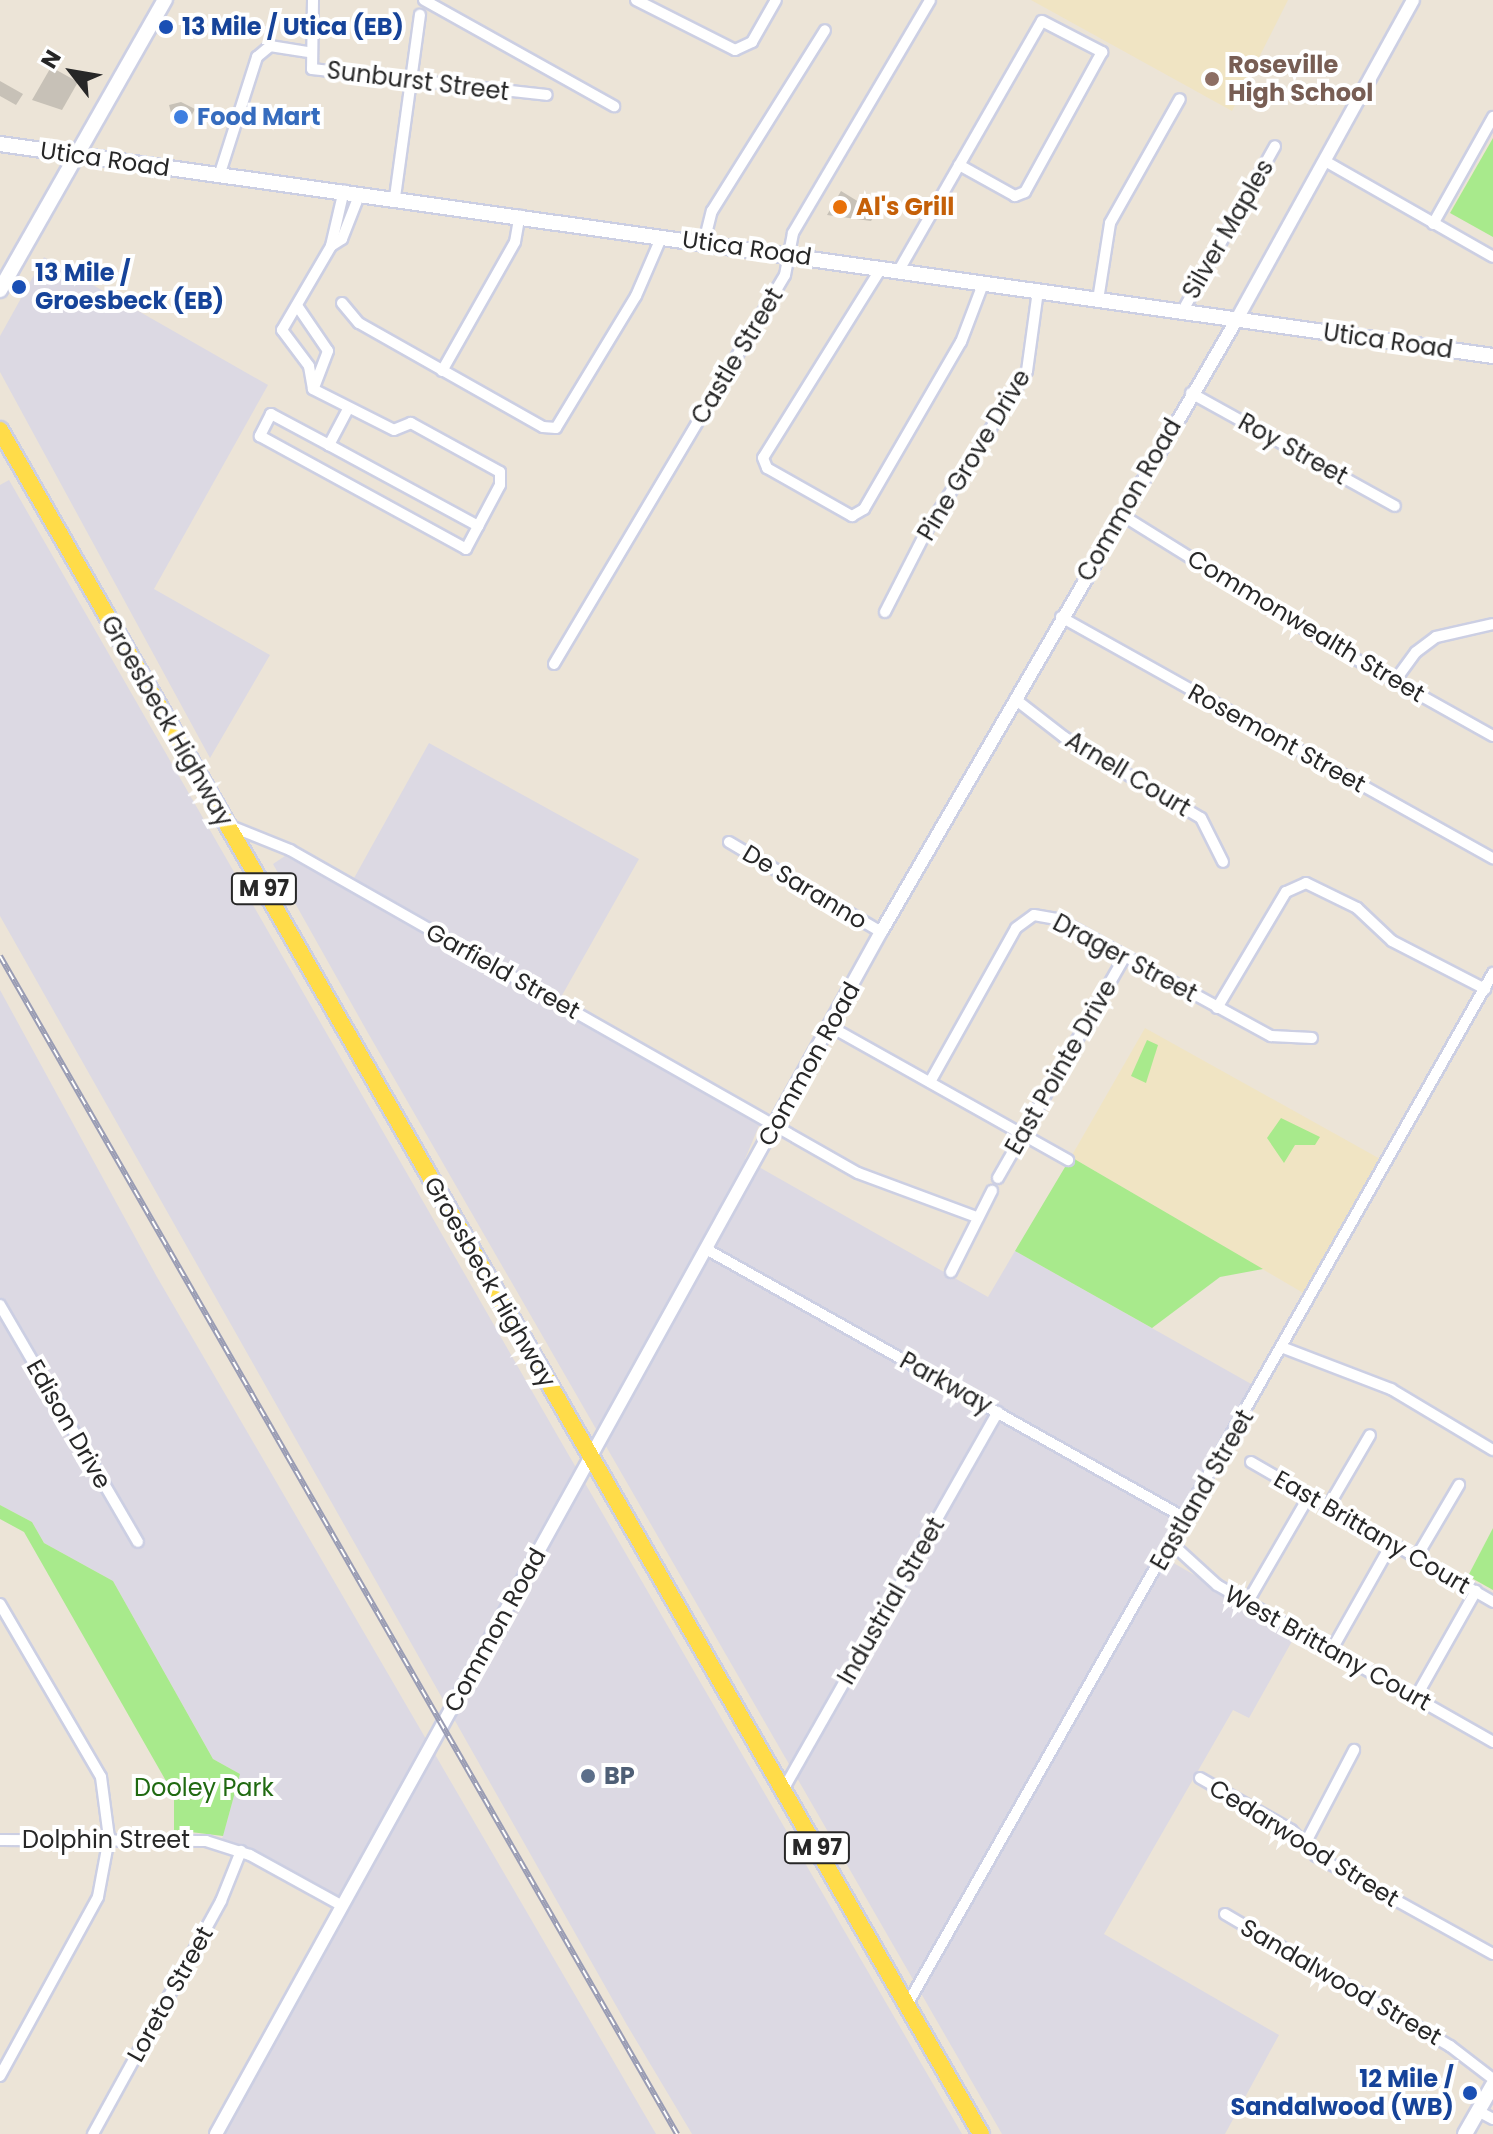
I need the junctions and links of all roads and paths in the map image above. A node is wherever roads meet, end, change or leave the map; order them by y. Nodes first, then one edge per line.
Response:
1 (165, 0) edge
2 (313, 0) edge
3 (424, 0) edge
4 (636, 0) edge
5 (776, 0) edge
6 (930, 0) edge
7 (1413, 0) edge
8 (420, 15) dead end
9 (825, 30) dead end
10 (309, 52) junction
11 (409, 83) junction
12 (547, 95) dead end
13 (1180, 99) dead end
14 (614, 106) dead end
15 (1493, 117) edge
16 (0, 144) edge
17 (1275, 146) dead end
18 (77, 156) junction
19 (1325, 161) junction
20 (959, 165) junction
21 (220, 173) junction
22 (344, 190) junction
23 (360, 193) junction
24 (395, 197) junction
25 (520, 215) junction
26 (1433, 224) junction
27 (662, 236) junction
28 (704, 242) junction
29 (331, 246) junction
30 (789, 253) junction
31 (1493, 257) edge
32 (880, 270) junction
33 (898, 272) junction
34 (983, 284) junction
35 (0, 290) edge
36 (1038, 291) junction
37 (1098, 300) junction
38 (342, 303) dead end
39 (298, 307) junction
40 (1182, 312) junction
41 (1237, 319) junction
42 (1493, 356) edge
43 (442, 371) junction
44 (313, 389) junction
45 (1191, 393) junction
46 (348, 409) junction
47 (0, 430) edge
48 (329, 445) junction
49 (1395, 506) dead end
50 (1120, 514) junction
51 (478, 526) junction
52 (885, 612) dead end
53 (1061, 617) junction
54 (1493, 624) edge
55 (554, 664) dead end
56 (1394, 682) junction
57 (1015, 699) junction
58 (1493, 736) edge
59 (227, 824) junction
60 (729, 842) dead end
61 (1493, 858) edge
62 (1223, 862) dead end
63 (881, 932) junction
64 (1125, 956) junction
65 (1493, 973) edge
66 (1485, 989) junction
67 (1217, 1008) junction
68 (831, 1027) junction
69 (1312, 1038) dead end
70 (930, 1082) junction
71 (776, 1125) junction
72 (1023, 1135) junction
73 (1068, 1160) dead end
74 (998, 1178) dead end
75 (992, 1191) dead end
76 (976, 1217) junction
77 (706, 1249) junction
78 (951, 1272) dead end
79 (0, 1305) edge
80 (1284, 1348) junction
81 (998, 1412) junction
82 (1370, 1435) dead end
83 (1493, 1450) edge
84 (591, 1458) junction
85 (1251, 1462) dead end
86 (1459, 1485) dead end
87 (1309, 1496) junction
88 (1328, 1507) junction
89 (1185, 1518) junction
90 (138, 1542) dead end
91 (1171, 1543) junction
92 (1391, 1545) junction
93 (1416, 1558) junction
94 (1476, 1591) junction
95 (1493, 1602) edge
96 (1247, 1603) junction
97 (0, 1604) edge
98 (1331, 1651) junction
99 (1416, 1697) junction
100 (1493, 1742) edge
101 (1354, 1750) dead end
102 (1200, 1778) dead end
103 (783, 1790) junction
104 (109, 1838) junction
105 (0, 1840) edge
106 (1306, 1842) junction
107 (241, 1851) junction
108 (341, 1905) junction
109 (1225, 1914) dead end
110 (1493, 1954) edge
111 (907, 2005) junction
112 (0, 2076) edge
113 (1493, 2082) edge
114 (1478, 2111) junction
115 (1493, 2119) edge
116 (93, 2134) edge
117 (216, 2134) edge
118 (981, 2134) edge
119 (1465, 2134) edge

1 - 18 main road
2 - 10 street, Sunburst Street
3 - 14 street
4 - 5 street
6 - 30 street, Castle Street
7 - 19 street, Common Road
8 - 11 street
9 - 28 street
10 - 11 street, Sunburst Street
10 - 21 street
11 - 12 street, Sunburst Street
11 - 24 street
13 - 37 street
15 - 26 street
16 - 18 main road, Utica Road
17 - 40 street, Silver Maples
18 - 21 main road, Utica Road
18 - 35 main road
19 - 26 street
19 - 41 street, Common Road
20 - 20 street
20 - 33 street
21 - 22 main road, Utica Road
22 - 23 main road, Utica Road
22 - 29 street
23 - 24 main road, Utica Road
23 - 29 street
24 - 25 main road, Utica Road
25 - 27 main road, Utica Road
25 - 43 street
26 - 31 street
27 - 28 main road, Utica Road
27 - 43 street
28 - 30 main road, Utica Road
29 - 39 street
30 - 32 main road, Utica Road
30 - 55 street, Castle Street
32 - 33 main road, Utica Road
32 - 34 street
33 - 34 main road, Utica Road
34 - 36 main road, Utica Road
36 - 37 main road, Utica Road
36 - 52 street, Pine Grove Drive
37 - 40 main road, Utica Road
38 - 43 street
39 - 44 street
39 - 44 street
40 - 41 main road, Utica Road
41 - 42 main road, Utica Road
41 - 45 street, Common Road
44 - 46 street
45 - 49 street, Roy Street
45 - 50 street, Common Road
46 - 48 street
46 - 51 street
47 - 59 main road, Groesbeck Highway / M 97
48 - 51 street
48 - 51 street
50 - 53 street, Common Road
50 - 56 street, Commonwealth Street
53 - 57 street, Common Road
53 - 61 street, Rosemont Street
54 - 56 street
56 - 58 street, Commonwealth Street
57 - 62 street, Arnell Court
57 - 63 street, Common Road
59 - 71 street, Garfield Street
59 - 84 main road, Groesbeck Highway / M 97
60 - 63 street, De Saranno
63 - 68 street, Common Road
64 - 67 street, Drager Street
64 - 70 street, Drager Street
64 - 72 street, East Pointe Drive
65 - 66 street, Eastland Street
66 - 67 street
66 - 80 street, Eastland Street
67 - 69 street, Drager Street
68 - 70 street
68 - 71 street, Common Road
70 - 72 street
71 - 76 street, Garfield Street
71 - 77 street, Common Road
72 - 73 street
72 - 74 street, East Pointe Drive
75 - 76 street
76 - 78 street
77 - 81 street, Parkway
77 - 84 street, Common Road
79 - 90 street, Edison Drive
80 - 83 street
80 - 89 street, Eastland Street
81 - 89 street, Parkway
81 - 103 street, Industrial Street
82 - 88 street
84 - 103 main road, Groesbeck Highway / M 97
84 - 108 street, Common Road
85 - 87 street, East Brittany Court
86 - 93 street
87 - 88 street, East Brittany Court
87 - 96 street
88 - 92 street, East Brittany Court
89 - 91 street, Eastland Street
91 - 96 street, West Brittany Court
91 - 111 street, Eastland Street
92 - 93 street, East Brittany Court
92 - 98 street
93 - 94 street, East Brittany Court
94 - 95 street, East Brittany Court
94 - 99 street
96 - 98 street, West Brittany Court
97 - 104 street
98 - 99 street, West Brittany Court
99 - 100 street, West Brittany Court
101 - 106 street
102 - 106 street, Cedarwood Street
103 - 111 main road, Groesbeck Highway / M 97
104 - 105 street, Dolphin Street
104 - 107 street, Dolphin Street
104 - 112 street
106 - 110 street, Cedarwood Street
107 - 108 street, Dolphin Street
107 - 116 street, Loreto Street
108 - 117 street, Common Road
109 - 113 street, Sandalwood Street
111 - 118 main road, Groesbeck Highway / M 97
113 - 114 main road
114 - 115 street
114 - 119 main road

